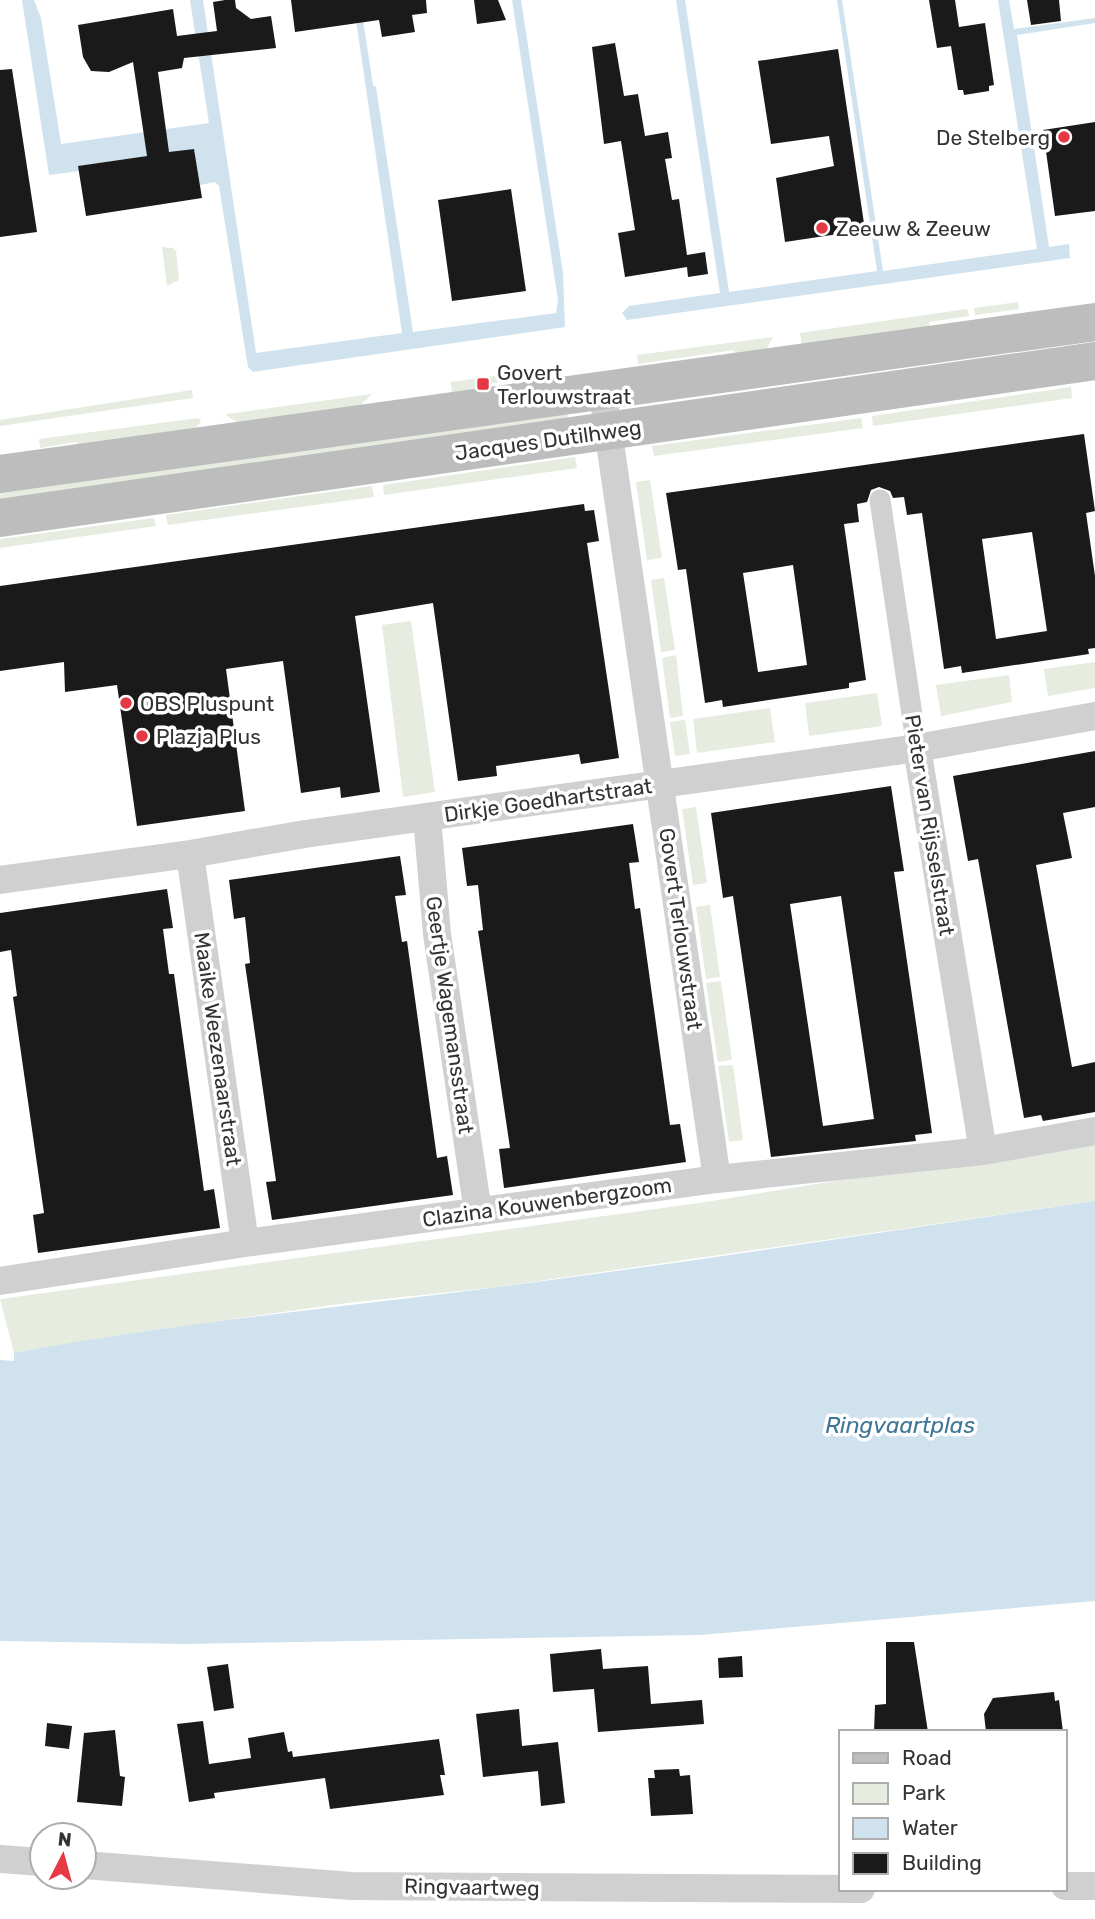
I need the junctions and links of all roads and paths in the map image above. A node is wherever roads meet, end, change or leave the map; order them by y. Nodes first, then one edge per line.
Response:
1 (1095, 322) edge
2 (1095, 360) edge
3 (602, 388) junction
4 (608, 431) junction
5 (0, 474) edge
6 (880, 500) dead end
7 (0, 518) edge
8 (1095, 716) edge
9 (917, 748) junction
10 (659, 785) junction
11 (427, 817) junction
12 (190, 854) junction
13 (0, 880) edge
14 (1095, 1130) edge
15 (983, 1151) junction
16 (717, 1179) junction
17 (478, 1212) junction
18 (245, 1243) junction
19 (0, 1281) edge
20 (0, 1859) edge
21 (28, 1861) edge
22 (98, 1866) edge
23 (1067, 1886) edge
24 (1095, 1886) edge
25 (839, 1889) edge

1 - 3 main road, Jacques Dutilhweg
2 - 4 main road, Jacques Dutilhweg
3 - 4 street, Govert Terlouwstraat
3 - 5 main road, Jacques Dutilhweg
4 - 7 main road, Jacques Dutilhweg
4 - 10 street, Govert Terlouwstraat
6 - 9 street, Pieter van Rijsselstraat
8 - 9 street, Dirkje Goedhartstraat
9 - 10 street, Dirkje Goedhartstraat
9 - 15 street, Pieter van Rijsselstraat
10 - 11 street, Dirkje Goedhartstraat
10 - 16 street, Govert Terlouwstraat
11 - 12 street, Dirkje Goedhartstraat
11 - 17 street, Geertje Wagemansstraat
12 - 13 street, Dirkje Goedhartstraat
12 - 18 street, Maaike Weezenaarstraat
14 - 15 street, Clazina Kouwenbergzoom
15 - 16 street, Clazina Kouwenbergzoom
16 - 17 street, Clazina Kouwenbergzoom
17 - 18 street, Clazina Kouwenbergzoom
18 - 19 street, Clazina Kouwenbergzoom
20 - 21 street
22 - 25 street, Ringvaartweg
23 - 24 street

